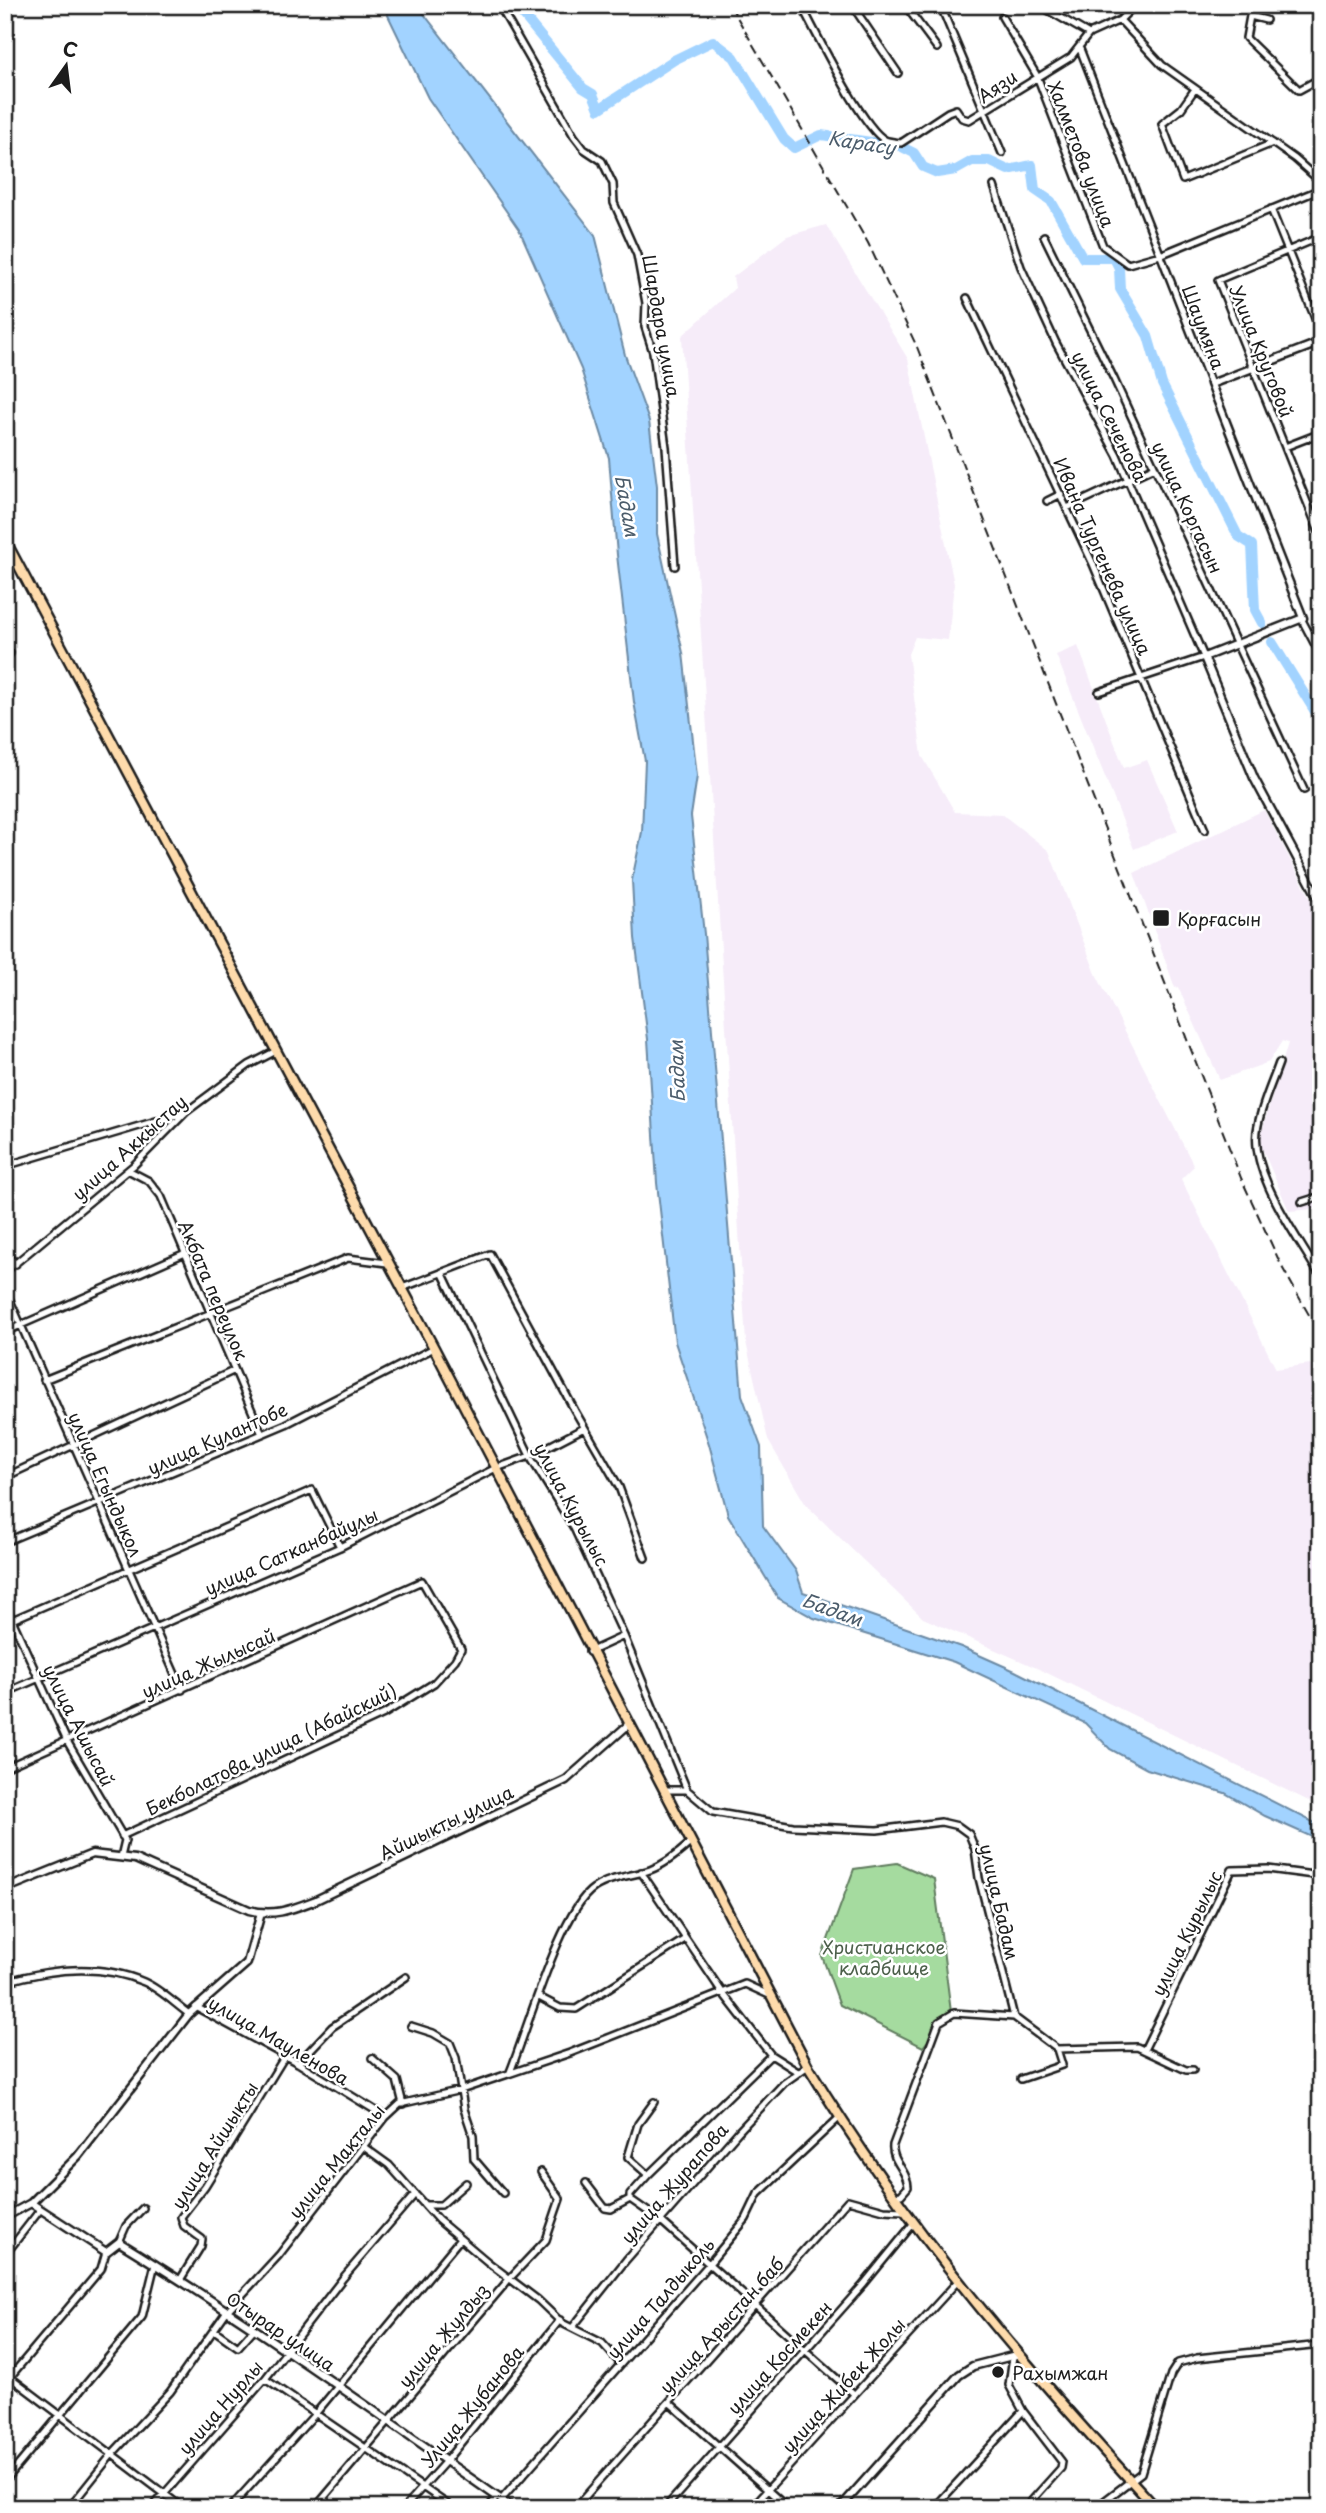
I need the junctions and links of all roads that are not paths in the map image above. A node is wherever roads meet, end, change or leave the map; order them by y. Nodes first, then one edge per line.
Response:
1 (499, 5) edge
2 (801, 5) edge
3 (852, 5) edge
4 (905, 5) edge
5 (1039, 5) edge
6 (1135, 5) edge
7 (1311, 5) edge
8 (944, 14) dead end
9 (1002, 17) dead end
10 (1120, 20) junction
11 (1266, 20) dead end
12 (1321, 25) edge
13 (1089, 34) junction
14 (937, 48) dead end
15 (1080, 49) junction
16 (898, 74) dead end
17 (1037, 76) junction
18 (1321, 78) edge
19 (1195, 89) junction
20 (987, 111) junction
21 (1273, 144) junction
22 (1002, 153) dead end
23 (1321, 182) edge
24 (994, 186) dead end
25 (1321, 189) edge
26 (1271, 209) junction
27 (1044, 236) dead end
28 (1321, 241) edge
29 (1288, 250) junction
30 (1160, 255) junction
31 (967, 298) dead end
32 (1321, 333) edge
33 (1321, 342) edge
34 (1254, 369) junction
35 (1211, 384) junction
36 (1321, 433) edge
37 (1285, 447) junction
38 (1155, 467) junction
39 (1127, 478) junction
40 (1061, 494) junction
41 (1047, 501) dead end
42 (1067, 508) junction
43 (1321, 537) edge
44 (5, 540) edge
45 (675, 566) dead end
46 (1303, 618) junction
47 (1236, 646) junction
48 (1319, 648) edge
49 (10, 653) dead end
50 (1321, 656) edge
51 (1203, 657) junction
52 (5, 662) edge
53 (1142, 678) junction
54 (1099, 692) dead end
55 (1304, 790) dead end
56 (1205, 830) dead end
57 (1321, 903) edge
58 (276, 1051) junction
59 (1279, 1063) dead end
60 (186, 1112) junction
61 (5, 1166) edge
62 (128, 1170) junction
63 (1321, 1195) edge
64 (1302, 1202) dead end
65 (5, 1253) edge
66 (183, 1254) junction
67 (387, 1263) junction
68 (16, 1264) junction
69 (5, 1272) edge
70 (442, 1272) junction
71 (1321, 1278) edge
72 (5, 1289) edge
73 (400, 1289) junction
74 (208, 1313) junction
75 (22, 1325) junction
76 (5, 1332) edge
77 (434, 1348) junction
78 (233, 1371) junction
79 (44, 1380) junction
80 (584, 1428) junction
81 (261, 1432) junction
82 (74, 1446) junction
83 (530, 1456) junction
84 (494, 1469) junction
85 (5, 1477) edge
86 (101, 1504) junction
87 (5, 1542) edge
88 (341, 1546) junction
89 (645, 1558) dead end
90 (129, 1571) junction
91 (422, 1581) joint
92 (5, 1604) edge
93 (12, 1619) junction
94 (5, 1623) edge
95 (156, 1627) junction
96 (625, 1636) junction
97 (589, 1652) junction
98 (38, 1679) junction
99 (182, 1690) junction
100 (5, 1693) edge
101 (628, 1725) junction
102 (67, 1741) junction
103 (5, 1768) edge
104 (661, 1790) junction
105 (687, 1790) junction
106 (122, 1836) junction
107 (690, 1843) junction
108 (121, 1857) junction
109 (641, 1872) junction
110 (1321, 1876) edge
111 (5, 1889) edge
112 (261, 1913) junction
113 (685, 1939) junction
114 (406, 1977) dead end
115 (5, 1982) edge
116 (722, 1992) junction
117 (772, 1996) junction
118 (539, 1997) junction
119 (195, 2007) junction
120 (189, 2014) junction
121 (1014, 2017) junction
122 (411, 2026) dead end
123 (1057, 2049) junction
124 (1144, 2050) junction
125 (771, 2055) junction
126 (285, 2056) junction
127 (372, 2058) dead end
128 (298, 2063) junction
129 (808, 2066) junction
130 (1193, 2070) dead end
131 (510, 2072) junction
132 (798, 2072) junction
133 (1021, 2079) dead end
134 (461, 2091) junction
135 (654, 2102) dead end
136 (403, 2104) junction
137 (386, 2117) junction
138 (840, 2117) junction
139 (364, 2147) junction
140 (541, 2172) dead end
141 (648, 2175) junction
142 (466, 2183) dead end
143 (586, 2183) dead end
144 (503, 2193) dead end
145 (415, 2194) junction
146 (893, 2196) junction
147 (630, 2199) junction
148 (31, 2203) junction
149 (425, 2205) junction
150 (143, 2208) dead end
151 (40, 2210) junction
152 (903, 2211) junction
153 (5, 2217) edge
154 (660, 2220) junction
155 (913, 2224) junction
156 (460, 2239) junction
157 (119, 2242) junction
158 (106, 2252) junction
159 (5, 2255) edge
160 (155, 2264) junction
161 (709, 2264) junction
162 (510, 2278) junction
163 (180, 2280) junction
164 (957, 2282) junction
165 (756, 2307) junction
166 (228, 2312) junction
167 (559, 2320) junction
168 (572, 2328) junction
169 (254, 2329) junction
170 (214, 2330) junction
171 (1321, 2345) edge
172 (288, 2351) junction
173 (804, 2351) junction
174 (1017, 2355) junction
175 (620, 2363) junction
176 (265, 2379) junction
177 (7, 2380) edge
178 (337, 2385) junction
179 (853, 2394) junction
180 (670, 2403) junction
181 (1023, 2411) junction
182 (316, 2413) junction
183 (61, 2415) junction
184 (388, 2420) junction
185 (718, 2447) junction
186 (367, 2448) junction
187 (113, 2453) junction
188 (446, 2461) junction
189 (1131, 2480) junction
190 (5, 2481) edge
191 (423, 2487) junction
192 (767, 2491) junction
193 (165, 2492) junction
194 (499, 2498) junction
195 (69, 2508) edge
196 (152, 2508) edge
197 (183, 2508) edge
198 (230, 2508) edge
199 (315, 2508) edge
200 (404, 2508) edge
201 (453, 2508) edge
202 (488, 2508) edge
203 (513, 2508) edge
204 (575, 2508) edge
205 (665, 2508) edge
206 (751, 2508) edge
207 (788, 2508) edge
208 (840, 2508) edge
209 (934, 2508) edge
210 (1025, 2508) edge
211 (1095, 2508) edge
212 (1156, 2508) edge

1 - 45 street, Шардара улица
2 - 20 street, Аязи
3 - 16 street
4 - 14 street
5 - 13 street
6 - 10 street
7 - 12 street
8 - 20 street
9 - 17 street, Халметова улица
10 - 13 street
10 - 19 street
11 - 18 street
13 - 15 street, Аязи
15 - 17 street, Аязи
15 - 30 street, Шаумяна
17 - 20 street, Аязи
17 - 30 street, Халметова улица
19 - 21 street
19 - 21 street
20 - 22 street
21 - 23 street
24 - 39 street, улица Сеченова
25 - 26 street
26 - 29 street
26 - 30 street
27 - 38 street, улица Коргасын
28 - 29 street, Улица Круговой
29 - 32 street
29 - 34 street, Улица Круговой
30 - 35 street, Шаумяна
31 - 40 street, Ивана Тургенева улица
33 - 34 street
34 - 35 street
34 - 37 street, Улица Круговой
35 - 46 street, Шаумяна
36 - 37 street
37 - 43 street, Улица Круговой
38 - 39 street
38 - 47 street, улица Коргасын
39 - 42 street
39 - 51 street, улица Сеченова
40 - 41 street
40 - 42 street, Ивана Тургенева улица
42 - 53 street, Ивана Тургенева улица
44 - 58 highway
46 - 47 street
46 - 48 street, Шаумяна
47 - 51 street
47 - 55 street, улица Коргасын
48 - 50 street, Шаумяна
49 - 52 street
51 - 53 street
51 - 57 street, улица Сеченова
53 - 54 street
53 - 56 street, Ивана Тургенева улица
58 - 60 street, улица Аккыстау
58 - 67 highway
59 - 71 street
60 - 61 street
60 - 62 street, улица Аккыстау
62 - 66 street, Акбата переулок
62 - 68 street, улица Аккыстау
63 - 64 street
65 - 68 street
66 - 74 street, Акбата переулок
66 - 75 street
67 - 73 highway
67 - 74 street
68 - 69 street, улица Аккыстау
70 - 73 street
70 - 80 street
70 - 83 street, улица Курылыс
72 - 75 street, улица Егындыкол
73 - 77 highway
74 - 78 street, Акбата переулок
74 - 79 street
75 - 76 street
75 - 79 street, улица Егындыкол
77 - 81 street, улица Кулантобе
77 - 84 highway
78 - 81 street, Акбата переулок
78 - 82 street
79 - 82 street, улица Егындыкол
80 - 83 street, улица Сатканбайулы
80 - 89 street
81 - 86 street, улица Кулантобе
82 - 85 street
82 - 86 street, улица Егындыкол
83 - 84 street, улица Сатканбайулы
83 - 96 street, улица Курылыс
84 - 88 street, улица Сатканбайулы
84 - 97 highway
86 - 87 street, улица Кулантобе
86 - 90 street, улица Егындыкол
88 - 90 street
88 - 95 street, улица Сатканбайулы
90 - 93 street
90 - 95 street, улица Егындыкол
91 - 99 street, улица Жылысай
91 - 106 street, Бекболатова улица (Абайский)
92 - 93 street, улица Ашысай
93 - 94 street
93 - 98 street, улица Ашысай
95 - 98 street, улица Сатканбайулы
95 - 99 street, улица Егындыкол
96 - 97 street
96 - 105 street, улица Курылыс
97 - 101 highway
98 - 100 street, улица Сатканбайулы
98 - 102 street, улица Ашысай
99 - 102 street, улица Жылысай
101 - 104 highway
101 - 112 street, Айшыкты улица
102 - 103 street, улица Жылысай
102 - 106 street, улица Ашысай
104 - 105 street
104 - 107 highway
105 - 121 street, улица Бадам
106 - 108 street
107 - 109 street
107 - 117 highway
108 - 111 street
108 - 112 street
109 - 113 street
109 - 118 street
110 - 124 street, улица Курылыс
112 - 119 street
113 - 116 street
113 - 118 street
114 - 128 street
115 - 120 street, улица Мауленова
116 - 117 street, улица Макталы
116 - 125 street
116 - 131 street, улица Макталы
117 - 129 highway
118 - 131 street
119 - 120 street
119 - 126 street, улица Мауленова
120 - 148 street
121 - 123 street
121 - 146 street
122 - 134 street
123 - 124 street
123 - 133 street
124 - 130 street
125 - 132 street
125 - 141 street
126 - 128 street, улица Мауленова
126 - 163 street, улица Айшыкты
127 - 136 street
128 - 137 street, улица Мауленова
129 - 132 street, улица Журапова
129 - 138 highway
131 - 134 street, улица Макталы
132 - 154 street, улица Журапова
134 - 136 street, улица Макталы
134 - 144 street
135 - 141 street
136 - 137 street, улица Макталы
137 - 139 street, улица Макталы
138 - 146 highway
138 - 161 street, улица Талдыколь
139 - 145 street
139 - 166 street, улица Макталы
140 - 162 street, улица Жулдыз
141 - 147 street
142 - 149 street
143 - 147 street
145 - 149 street
145 - 172 street, улица Нурлы
146 - 152 highway
147 - 154 street
148 - 151 street
148 - 153 street
149 - 156 street
150 - 157 street
151 - 158 street
151 - 159 street
152 - 155 highway
152 - 165 street, улица Арыстан баб
154 - 161 street
154 - 168 street, улица Журапова
155 - 164 highway
155 - 173 street, улица Космекен
156 - 162 street
156 - 178 street
157 - 158 street
157 - 160 street, Отырар улица
158 - 177 street
160 - 163 street, Отырар улица
160 - 183 street
161 - 165 street
161 - 175 street, улица Талдыколь
162 - 167 street
162 - 184 street, улица Жулдыз
163 - 166 street, Отырар улица
164 - 174 highway
164 - 179 street, улица Жибек Жолы
165 - 173 street
165 - 180 street, улица Арыстан баб
166 - 169 street, Отырар улица
166 - 170 street, улица Макталы
167 - 168 street
167 - 188 street, Улица Жубанова
168 - 175 street
169 - 170 street
169 - 172 street, Отырар улица
170 - 187 street, улица Макталы
171 - 189 street
172 - 176 street, улица Нурлы
172 - 178 street, Отырар улица
173 - 179 street
173 - 185 street, улица Космекен
174 - 181 street
174 - 189 highway
174 - 208 street
175 - 194 street, улица Талдыколь
176 - 182 street
176 - 193 street, улица Нурлы
177 - 183 street
178 - 182 street
178 - 184 street, Отырар улица
179 - 192 street, улица Жибек Жолы
180 - 185 street
180 - 204 street, улица Арыстан баб
181 - 209 street
181 - 210 street
182 - 186 street
182 - 198 street
183 - 187 street
183 - 190 street
184 - 186 street, улица Жулдыз
184 - 188 street, Отырар улица
185 - 192 street
185 - 205 street, улица Космекен
186 - 191 street
186 - 199 street, улица Жулдыз
187 - 193 street
187 - 195 street, улица Макталы
188 - 191 street, Улица Жубанова
188 - 194 street, Отырар улица
189 - 211 street
189 - 212 highway
191 - 200 street, Улица Жубанова
191 - 201 street
192 - 206 street, улица Жибек Жолы
192 - 207 street
193 - 196 street, улица Нурлы
193 - 197 street
194 - 202 street, улица Талдыколь
194 - 203 street, Отырар улица

